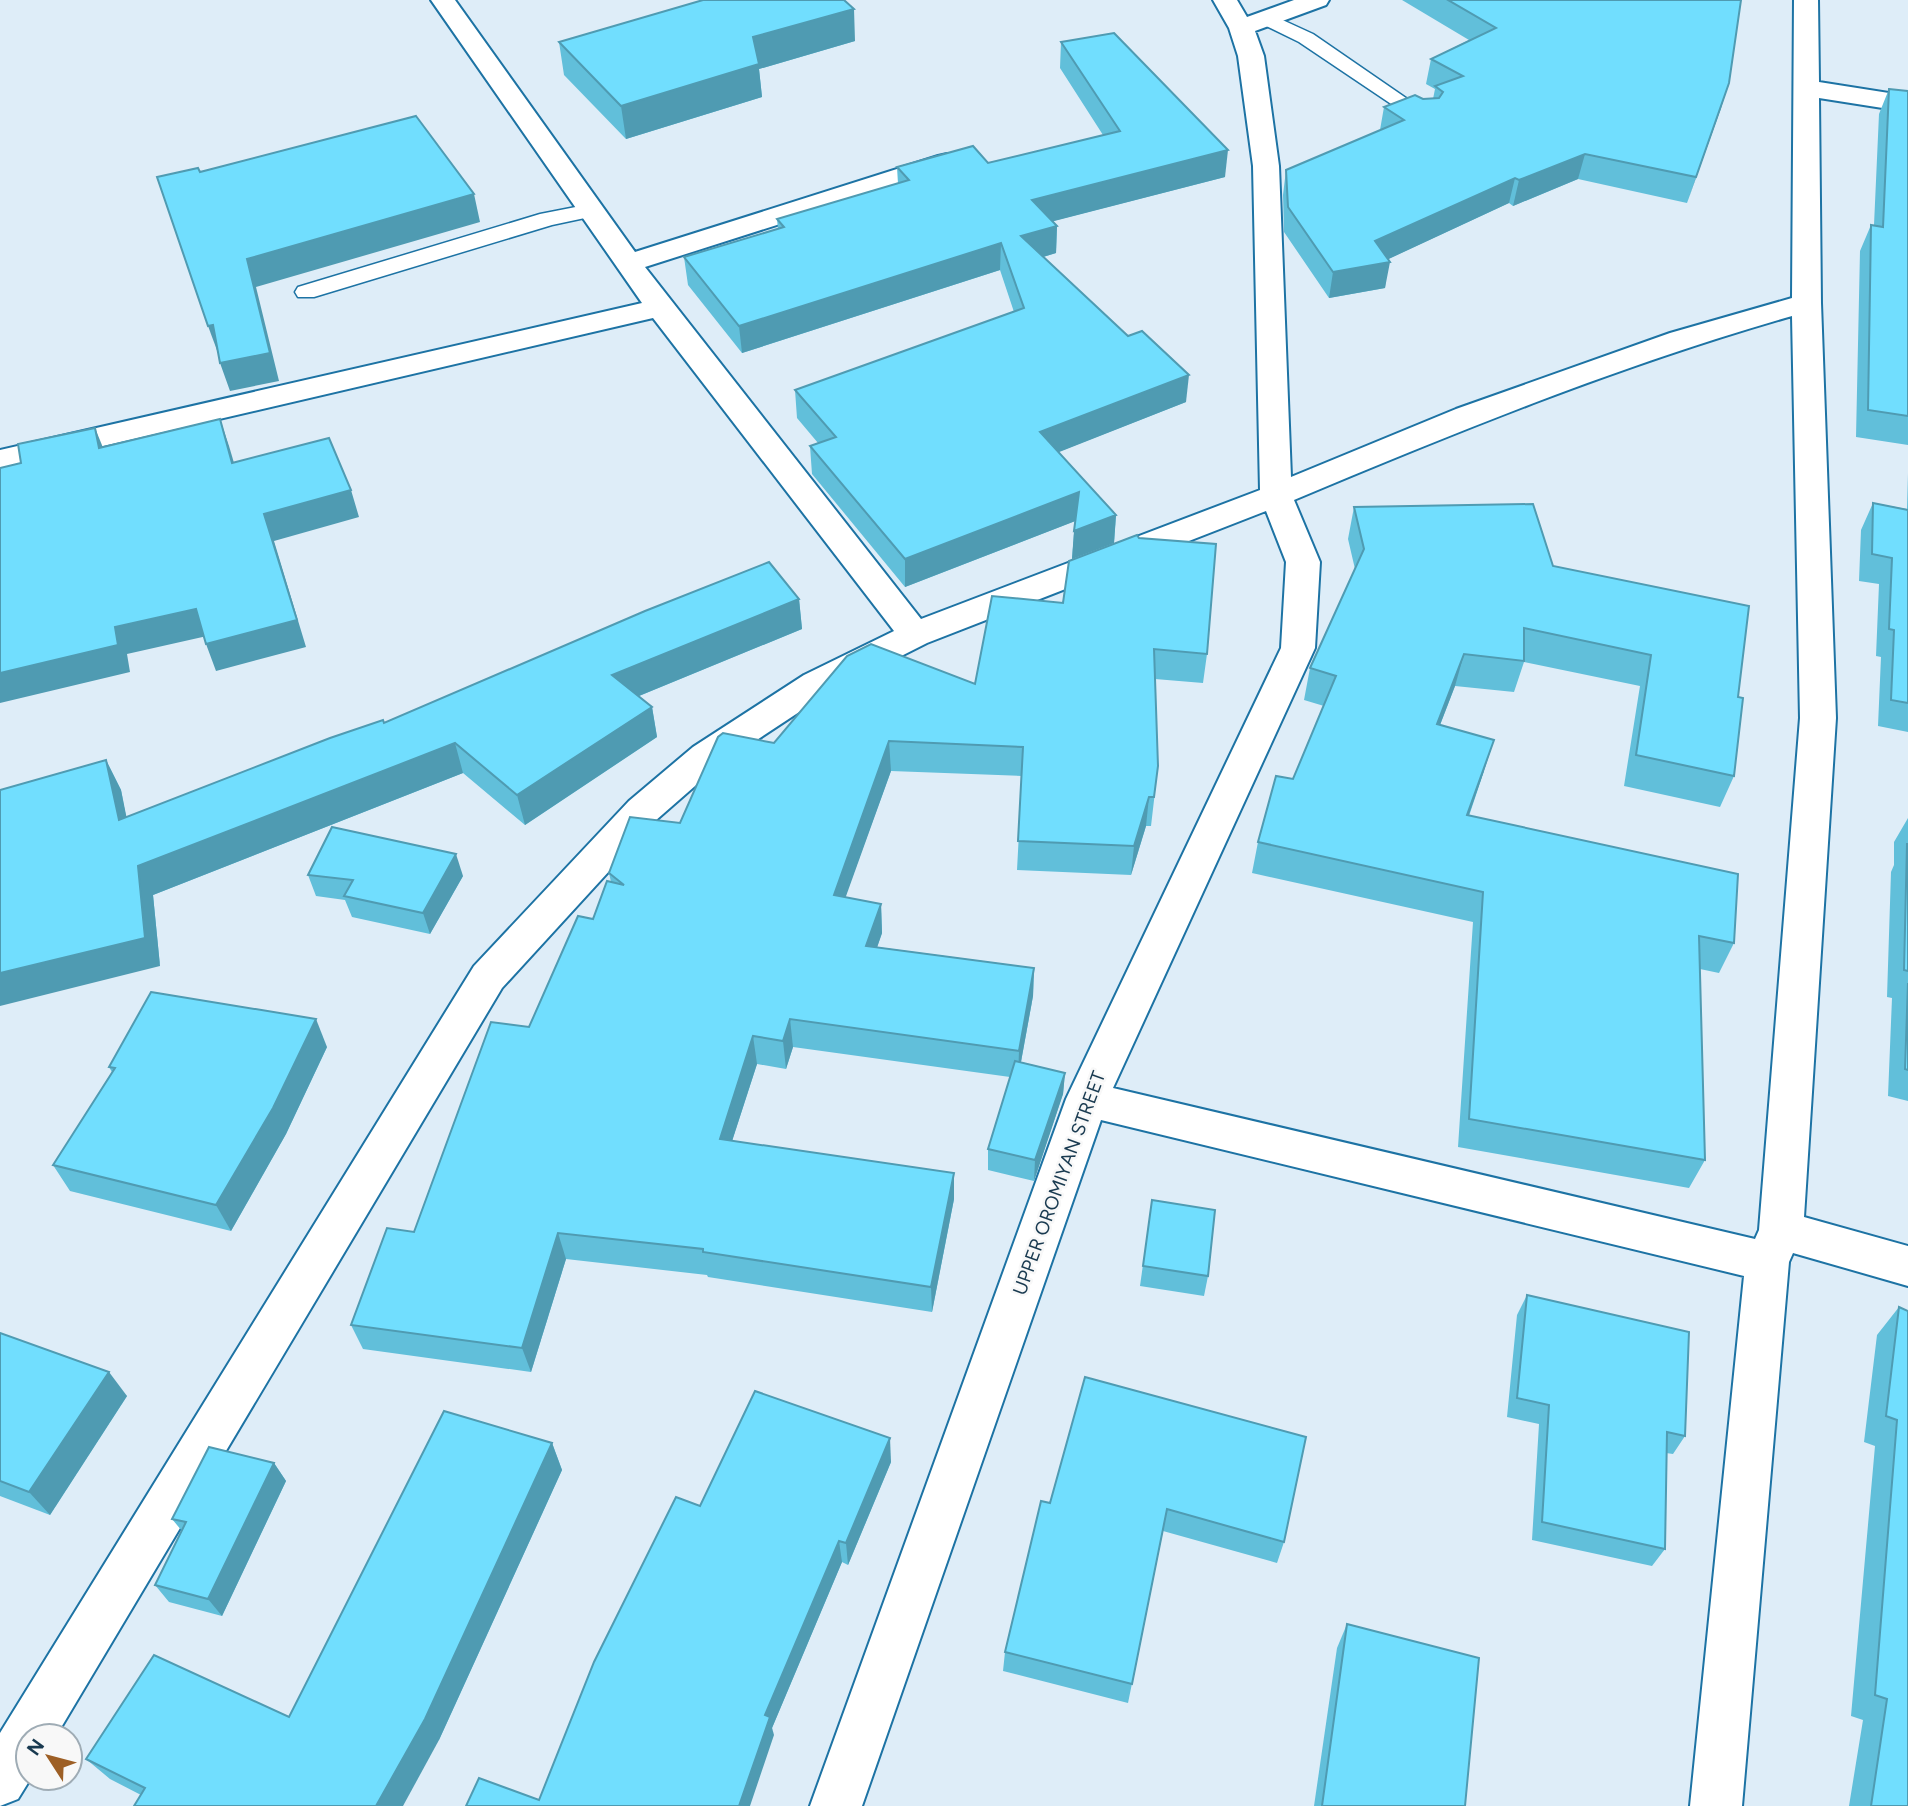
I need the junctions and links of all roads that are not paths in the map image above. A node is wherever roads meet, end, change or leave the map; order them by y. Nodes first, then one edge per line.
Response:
1 (443, 0) edge
2 (1225, 0) edge
3 (1317, 0) edge
4 (1806, 0) edge
5 (1254, 23) junction
6 (1806, 88) junction
7 (1908, 104) edge
8 (1425, 118) edge
9 (972, 154) edge
10 (591, 211) junction
11 (628, 263) junction
12 (306, 292) dead end
13 (1805, 303) junction
14 (660, 308) junction
15 (0, 460) edge
16 (1276, 495) junction
17 (915, 635) junction
18 (1087, 1099) junction
19 (1774, 1246) junction
20 (1908, 1266) edge
21 (0, 1781) edge
22 (836, 1806) edge
23 (1716, 1806) edge

1 - 10 street
2 - 5 street
3 - 5 street
4 - 6 street
5 - 8 lane
5 - 16 street
6 - 7 street
6 - 13 street
9 - 11 street
10 - 11 street
10 - 12 lane
11 - 14 street
13 - 16 street
13 - 19 street
14 - 15 street
14 - 17 street
16 - 17 street
16 - 18 street, UPPER OROMIYAN STREET
17 - 21 street
18 - 19 street
18 - 22 street, UPPER OROMIYAN STREET
19 - 20 street
19 - 23 street

